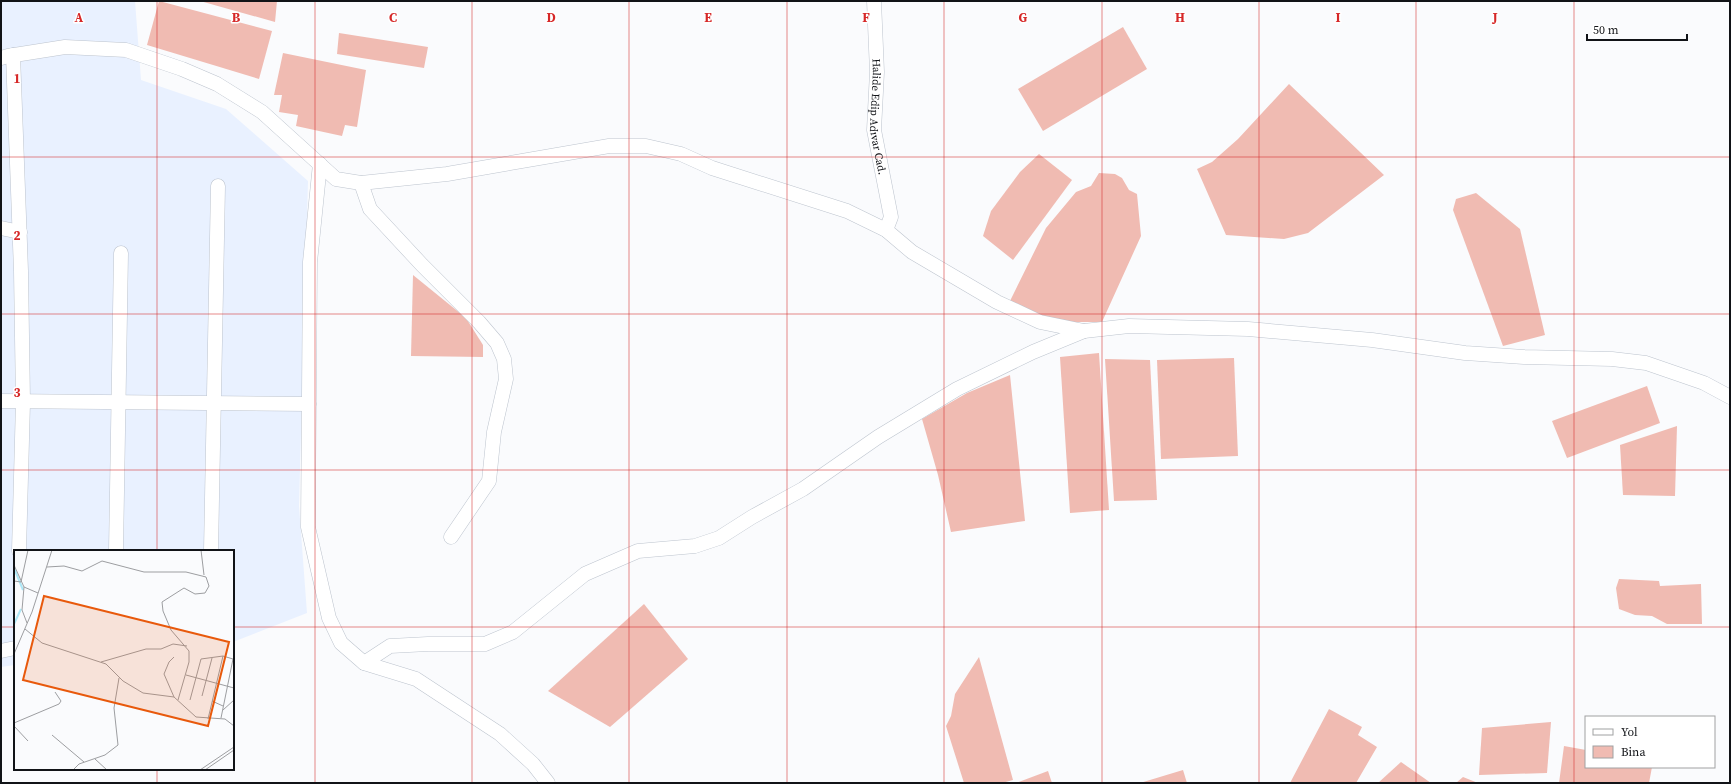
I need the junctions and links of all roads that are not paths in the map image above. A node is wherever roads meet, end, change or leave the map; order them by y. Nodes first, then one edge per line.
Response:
1 (874, 1) edge
2 (7, 56) edge
3 (320, 164) junction
4 (361, 183) junction
5 (218, 186) dead end
6 (1, 228) edge
7 (886, 230) junction
8 (20, 232) junction
9 (121, 253) dead end
10 (1084, 331) junction
11 (1730, 397) edge
12 (1, 401) edge
13 (23, 402) junction
14 (118, 403) junction
15 (214, 404) junction
16 (309, 404) junction
17 (451, 537) dead end
18 (19, 550) edge
19 (116, 550) edge
20 (211, 550) edge
21 (14, 648) edge
22 (1, 651) edge
23 (364, 662) junction
24 (548, 783) edge

1 - 7 street, Halide Edip Adıvar Cad.
2 - 3 street
2 - 8 street
3 - 4 street
3 - 16 street
4 - 7 street
4 - 17 street
5 - 15 street
6 - 8 street
7 - 10 street
8 - 13 street
9 - 14 street
10 - 11 street
10 - 23 street
12 - 13 street
13 - 14 street
13 - 18 street
14 - 15 street
14 - 19 street
15 - 16 street
15 - 20 street
16 - 23 street
21 - 22 street
23 - 24 street

